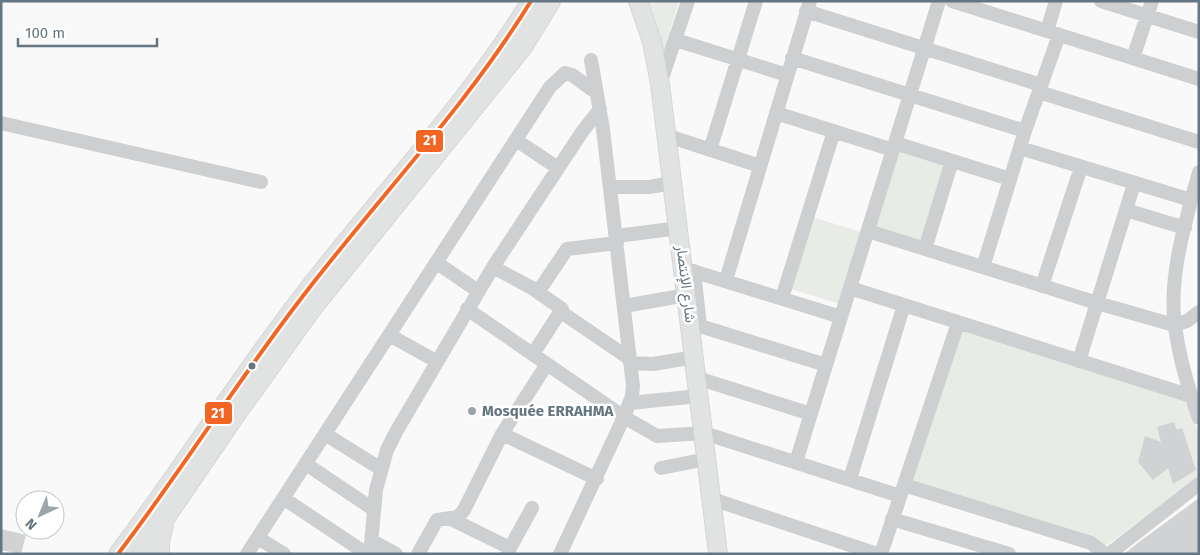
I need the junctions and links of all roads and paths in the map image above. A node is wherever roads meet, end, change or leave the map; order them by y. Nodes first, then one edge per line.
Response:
1 (531, 1) edge
2 (551, 1) edge
3 (632, 1) edge
4 (688, 1) edge
5 (756, 1) edge
6 (939, 1) edge
7 (952, 1) edge
8 (1056, 1) edge
9 (1101, 1) edge
10 (1152, 1) edge
11 (809, 4) edge
12 (970, 4) edge
13 (641, 9) edge
14 (1146, 17) junction
15 (1199, 32) edge
16 (1053, 33) junction
17 (676, 40) junction
18 (924, 48) junction
19 (792, 58) junction
20 (1133, 58) junction
21 (591, 60) dead end
22 (738, 60) junction
23 (787, 75) junction
24 (1199, 79) edge
25 (660, 84) junction
26 (1040, 88) junction
27 (597, 93) junction
28 (910, 95) junction
29 (600, 109) junction
30 (776, 113) junction
31 (1, 123) edge
32 (834, 131) junction
33 (1025, 131) junction
34 (668, 136) junction
35 (516, 140) junction
36 (1199, 142) edge
37 (894, 146) junction
38 (1020, 148) junction
39 (710, 150) junction
40 (952, 161) junction
41 (760, 166) junction
42 (1081, 167) junction
43 (558, 168) junction
44 (1199, 172) edge
45 (1010, 179) junction
46 (261, 182) dead end
47 (673, 182) junction
48 (1134, 184) junction
49 (610, 187) junction
50 (1191, 200) junction
51 (1126, 210) junction
52 (679, 228) junction
53 (1185, 228) junction
54 (868, 231) junction
55 (617, 239) junction
56 (925, 249) junction
57 (437, 263) junction
58 (493, 267) junction
59 (983, 267) junction
60 (689, 269) junction
61 (726, 280) junction
62 (1042, 286) junction
63 (850, 288) junction
64 (478, 291) junction
65 (538, 292) junction
66 (687, 295) junction
67 (782, 298) junction
68 (1097, 303) junction
69 (904, 305) junction
70 (624, 306) junction
71 (467, 309) junction
72 (561, 312) junction
73 (1199, 312) edge
74 (841, 317) junction
75 (958, 323) junction
76 (1174, 325) junction
77 (391, 336) junction
78 (533, 354) junction
79 (695, 357) junction
80 (436, 361) junction
81 (630, 361) junction
82 (1079, 361) junction
83 (547, 364) junction
84 (826, 365) junction
85 (697, 378) junction
86 (1193, 390) edge
87 (699, 396) junction
88 (630, 403) junction
89 (810, 414) junction
90 (624, 417) junction
91 (1199, 418) edge
92 (704, 433) junction
93 (325, 434) junction
94 (502, 434) junction
95 (707, 459) junction
96 (796, 462) junction
97 (306, 464) junction
98 (661, 468) dead end
99 (381, 469) junction
100 (597, 479) junction
101 (850, 479) junction
102 (1199, 484) edge
103 (902, 491) junction
104 (283, 498) junction
105 (712, 498) junction
106 (532, 508) dead end
107 (373, 509) junction
108 (167, 515) junction
109 (451, 519) junction
110 (892, 519) junction
111 (258, 538) junction
112 (370, 550) edge
113 (508, 551) edge
114 (118, 554) edge
115 (141, 554) edge
116 (160, 554) edge
117 (247, 554) edge
118 (284, 554) edge
119 (396, 554) edge
120 (418, 554) edge
121 (560, 554) edge
122 (718, 554) edge
123 (877, 554) edge
124 (881, 554) edge
125 (1009, 554) edge
126 (1105, 554) edge
127 (1109, 554) edge

1 - 114 main road
2 - 108 main road
3 - 13 main road, شارع الإنتصار
4 - 17 street
5 - 22 street
6 - 18 street
7 - 12 street
8 - 16 street
9 - 14 street
10 - 14 street
11 - 18 street
11 - 19 street
12 - 16 street
13 - 25 main road, شارع الإنتصار
14 - 15 street
14 - 20 street
16 - 20 street
16 - 26 street
17 - 22 street
17 - 25 street
18 - 26 street
18 - 28 street
19 - 23 street
19 - 28 street
20 - 24 street
21 - 27 street
22 - 23 street
22 - 39 street
23 - 30 street
25 - 34 main road, شارع الإنتصار
26 - 33 street
26 - 36 street
27 - 29 street
27 - 35 street
28 - 33 street
28 - 37 street
29 - 43 street
29 - 49 street
30 - 32 street
30 - 41 street
31 - 46 street
32 - 37 street
32 - 67 street
33 - 38 street
34 - 39 street
34 - 47 main road, شارع الإنتصار
35 - 43 street
35 - 57 street
37 - 40 street
37 - 54 street
38 - 42 street
38 - 45 street
39 - 41 street
40 - 45 street
40 - 56 street
41 - 61 street
42 - 48 street
42 - 62 street
43 - 58 street
44 - 50 street
45 - 59 street
47 - 49 street
47 - 52 main road, شارع الإنتصار
48 - 50 street
48 - 51 street
49 - 55 street
50 - 53 street
51 - 53 street
51 - 68 street
52 - 55 street
52 - 60 main road, شارع الإنتصار
53 - 76 street
54 - 56 street
54 - 63 street
55 - 65 street
55 - 70 street
56 - 59 street
57 - 64 street
57 - 77 street
58 - 64 street
58 - 65 street
59 - 62 street
60 - 61 street
60 - 66 main road, شارع الإنتصار
60 - 84 street
61 - 67 street
62 - 68 street
63 - 69 street
63 - 74 street
64 - 71 street
65 - 72 street
66 - 70 street
66 - 79 main road, شارع الإنتصار
67 - 74 street
68 - 76 street
68 - 82 street
69 - 75 street
69 - 101 street
70 - 81 street
71 - 78 street
71 - 80 street
72 - 78 street
72 - 81 street
73 - 76 street
74 - 84 street
75 - 82 street
75 - 103 street
76 - 86 street
77 - 80 street
77 - 93 street
78 - 83 street
79 - 81 street
79 - 85 main road, شارع الإنتصار
80 - 99 street
81 - 88 street
82 - 86 street
83 - 90 street
83 - 94 street
84 - 89 street
85 - 87 main road, شارع الإنتصار
85 - 89 street
86 - 91 street
87 - 88 street
87 - 92 main road, شارع الإنتصار
88 - 90 street
89 - 96 street
90 - 92 street
90 - 100 street
92 - 95 main road, شارع الإنتصار
92 - 96 street
93 - 97 street
93 - 99 street
94 - 100 street
94 - 109 street
95 - 98 street
95 - 105 main road, شارع الإنتصار
96 - 101 street
97 - 104 street
97 - 107 street
99 - 107 street
100 - 121 street
101 - 103 street
102 - 127 street
103 - 110 street
103 - 126 street
104 - 111 street
104 - 112 street
105 - 122 main road, شارع الإنتصار
105 - 123 street
106 - 113 street
107 - 112 street
108 - 115 main road
108 - 116 main road
109 - 113 street
109 - 120 street
110 - 124 street
110 - 125 street
111 - 117 street
111 - 118 street
112 - 119 street

